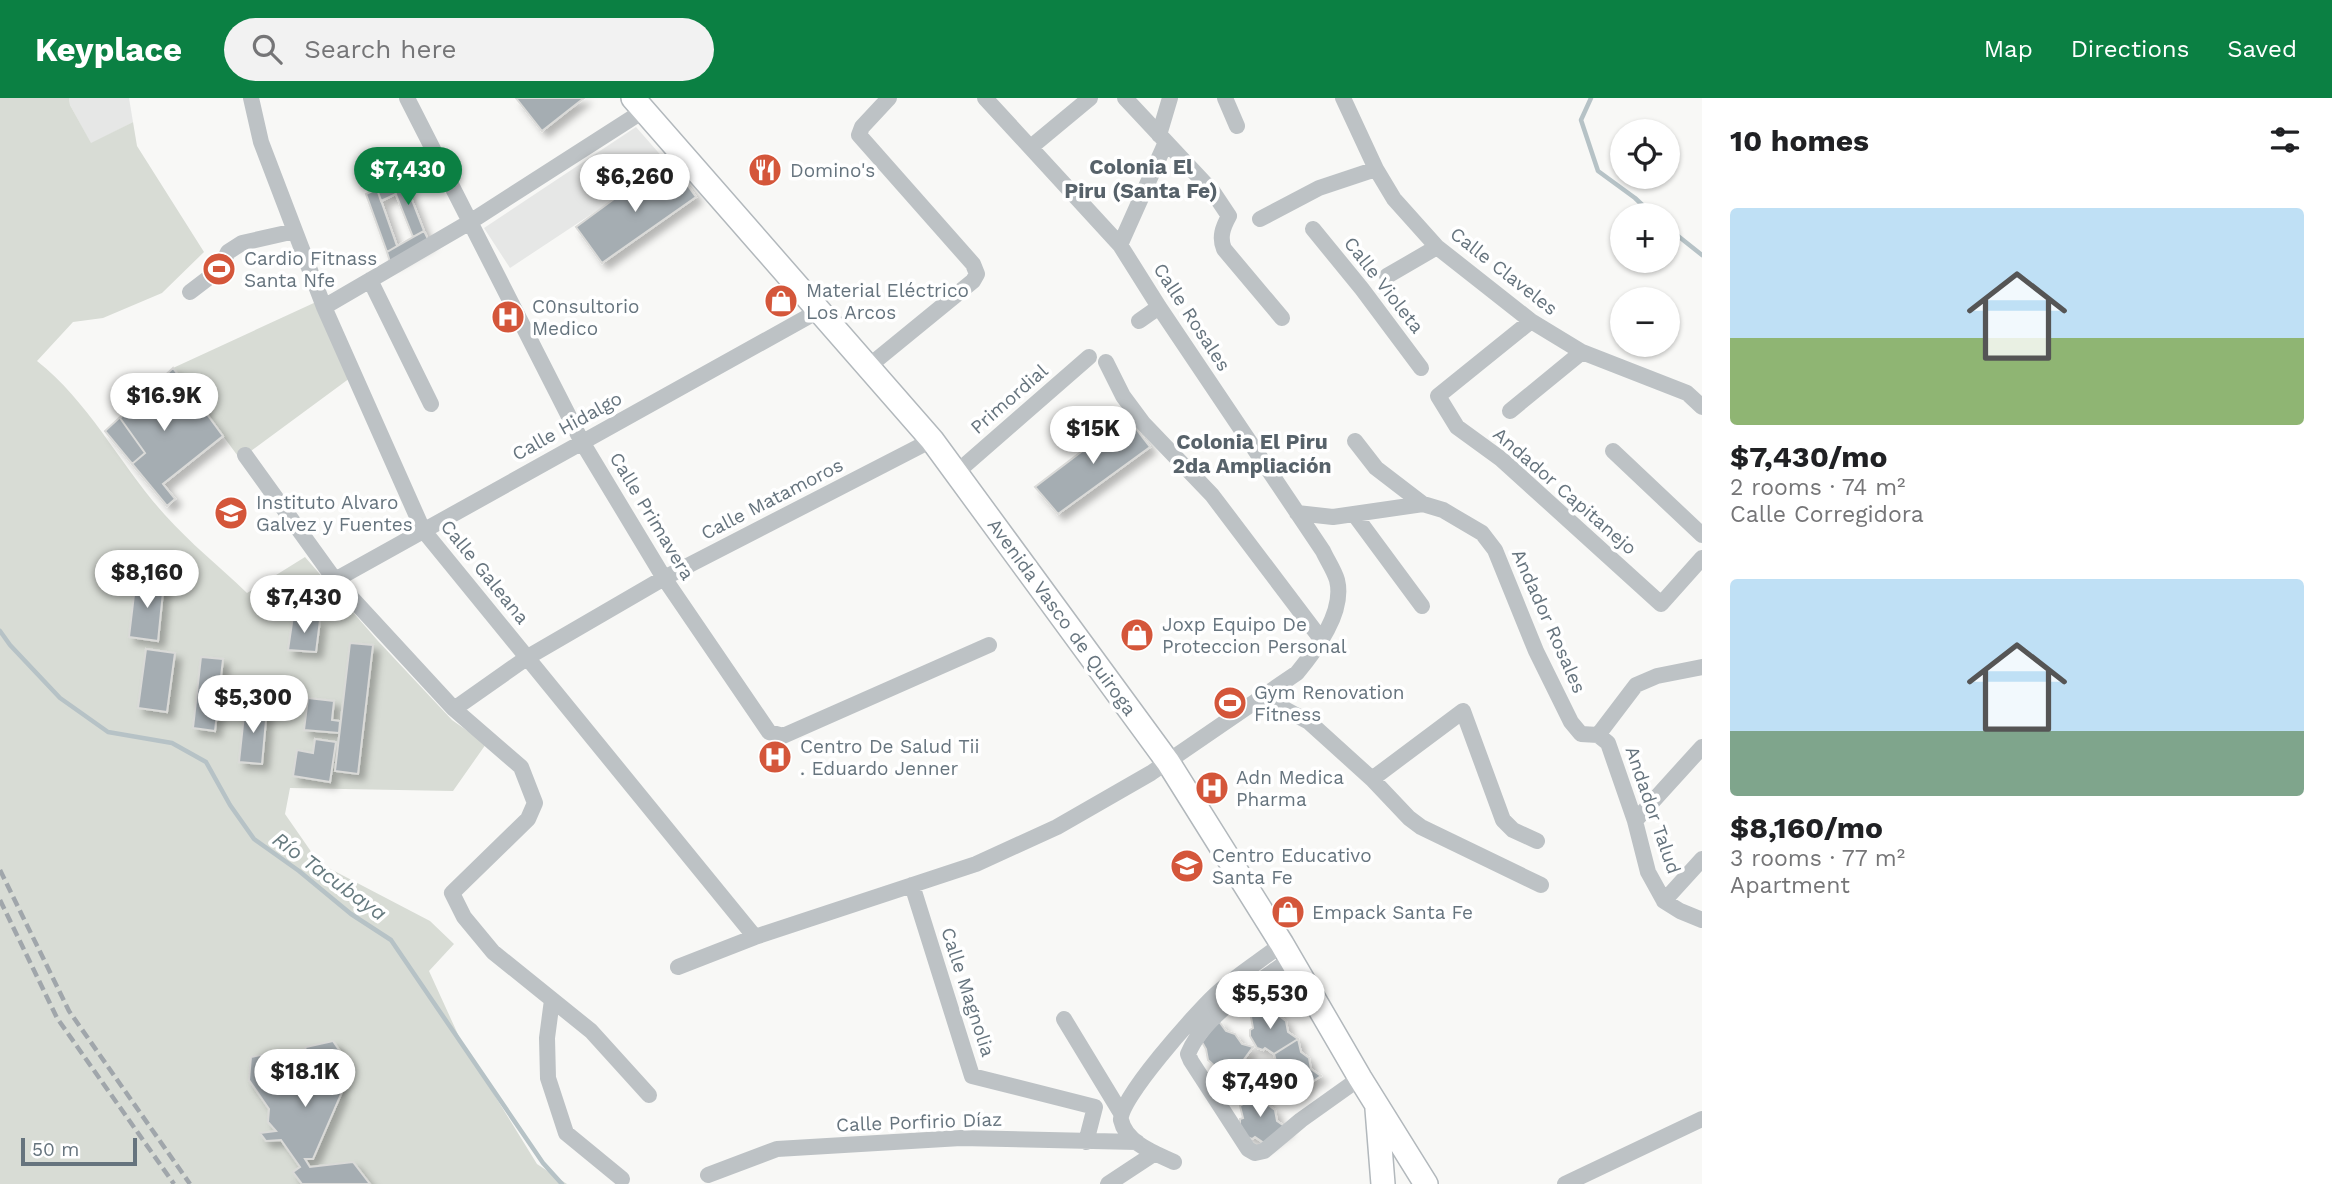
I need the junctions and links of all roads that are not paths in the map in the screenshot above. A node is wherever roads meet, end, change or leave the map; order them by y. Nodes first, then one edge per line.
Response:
1 (251, 98) edge
2 (407, 98) edge
3 (889, 98) edge
4 (985, 98) edge
5 (1090, 98) edge
6 (1125, 98) edge
7 (1170, 98) edge
8 (1225, 98) edge
9 (1343, 98) edge
10 (638, 104) edge
11 (1237, 126) dead end
12 (1162, 138) junction
13 (1031, 147) junction
14 (1376, 169) junction
15 (1260, 219) dead end
16 (470, 222) junction
17 (1313, 229) dead end
18 (295, 231) junction
19 (1120, 245) junction
20 (1437, 247) junction
21 (1387, 276) dead end
22 (370, 280) junction
23 (190, 292) dead end
24 (324, 307) junction
25 (1159, 307) junction
26 (820, 310) junction
27 (1282, 318) dead end
28 (1139, 321) dead end
29 (1531, 321) junction
30 (1582, 352) junction
31 (1089, 357) dead end
32 (1106, 362) dead end
33 (869, 366) junction
34 (1421, 368) dead end
35 (431, 404) dead end
36 (1702, 407) edge
37 (1510, 411) dead end
38 (932, 440) junction
39 (1355, 441) dead end
40 (582, 442) junction
41 (1613, 451) dead end
42 (245, 455) dead end
43 (956, 473) junction
44 (1423, 503) junction
45 (1297, 513) junction
46 (1354, 514) junction
47 (423, 530) junction
48 (1702, 535) edge
49 (1702, 558) edge
50 (664, 578) junction
51 (335, 580) junction
52 (1422, 606) dead end
53 (1321, 639) junction
54 (989, 645) dead end
55 (528, 657) junction
56 (1702, 667) edge
57 (1262, 697) junction
58 (454, 709) junction
59 (1598, 735) junction
60 (1702, 747) edge
61 (1168, 762) junction
62 (1372, 779) junction
63 (1635, 821) junction
64 (1537, 841) dead end
65 (1702, 859) edge
66 (912, 885) junction
67 (1541, 885) dead end
68 (1664, 901) junction
69 (1702, 920) edge
70 (755, 937) junction
71 (1287, 951) junction
72 (678, 967) dead end
73 (552, 1000) junction
74 (1064, 1019) dead end
75 (1360, 1078) junction
76 (649, 1096) dead end
77 (1376, 1106) junction
78 (1121, 1112) junction
79 (1702, 1119) edge
80 (1086, 1142) junction
81 (1137, 1142) junction
82 (1155, 1153) junction
83 (1174, 1162) dead end
84 (708, 1175) dead end
85 (622, 1180) dead end
86 (1108, 1184) edge
87 (1383, 1184) edge
88 (1426, 1184) edge
89 (1565, 1184) edge

1 - 18 street, Calle Galeana
2 - 16 street, Calle Primavera
3 - 33 street
4 - 13 street, Calle Rosales
5 - 13 street
6 - 12 street
7 - 12 street
8 - 11 street
9 - 14 street, Calle Claveles
10 - 16 street
10 - 26 main road, Avenida Vasco de Quiroga
12 - 19 street
12 - 27 street
13 - 19 street, Calle Rosales
14 - 15 street
14 - 20 street, Calle Claveles
16 - 22 street
16 - 40 street, Calle Primavera
17 - 34 street, Calle Violeta
18 - 23 street
18 - 24 street, Calle Galeana
19 - 25 street, Calle Rosales
20 - 21 street
20 - 29 street, Calle Claveles
22 - 24 street
22 - 35 street
24 - 47 street, Calle Galeana
25 - 28 street
25 - 45 street, Calle Rosales
26 - 33 main road, Avenida Vasco de Quiroga
26 - 40 street, Calle Hidalgo
29 - 30 street, Calle Claveles
29 - 49 street, Andador Capitanejo
30 - 36 street, Calle Claveles
30 - 37 street
31 - 43 street, Primordial
32 - 53 street
33 - 38 main road, Avenida Vasco de Quiroga
38 - 43 main road, Avenida Vasco de Quiroga
38 - 50 street, Calle Matamoros
39 - 44 street, Andador Rosales
40 - 47 street, Calle Hidalgo
40 - 50 street, Calle Primavera
41 - 48 street
42 - 51 street
43 - 61 main road, Avenida Vasco de Quiroga
44 - 46 street
44 - 59 street, Andador Rosales
45 - 46 street
45 - 53 street, Calle Rosales
46 - 52 street
47 - 51 street, Calle Hidalgo
47 - 55 street, Calle Galeana
50 - 54 street, Calle Primavera
50 - 55 street, Calle Matamoros
51 - 58 street
53 - 57 street
55 - 58 street, Calle Matamoros
55 - 70 street, Calle Galeana
56 - 59 street
57 - 61 street
57 - 62 street
58 - 73 street
59 - 63 street, Andador Talud
60 - 63 street
61 - 66 street
61 - 71 main road, Avenida Vasco de Quiroga
62 - 64 street
62 - 67 street
63 - 68 street, Andador Talud
65 - 68 street
66 - 70 street
66 - 80 street, Calle Magnolia
68 - 69 street
70 - 72 street
71 - 75 main road, Avenida Vasco de Quiroga
71 - 75 street
71 - 78 street
73 - 76 street
73 - 85 street
74 - 78 street
75 - 77 main road, Avenida Vasco de Quiroga
77 - 87 main road
77 - 88 main road, Avenida Vasco de Quiroga
78 - 81 street
79 - 89 street
80 - 81 street, Calle Porfirio Díaz
80 - 84 street, Calle Porfirio Díaz
81 - 82 street
82 - 83 street
82 - 86 street

